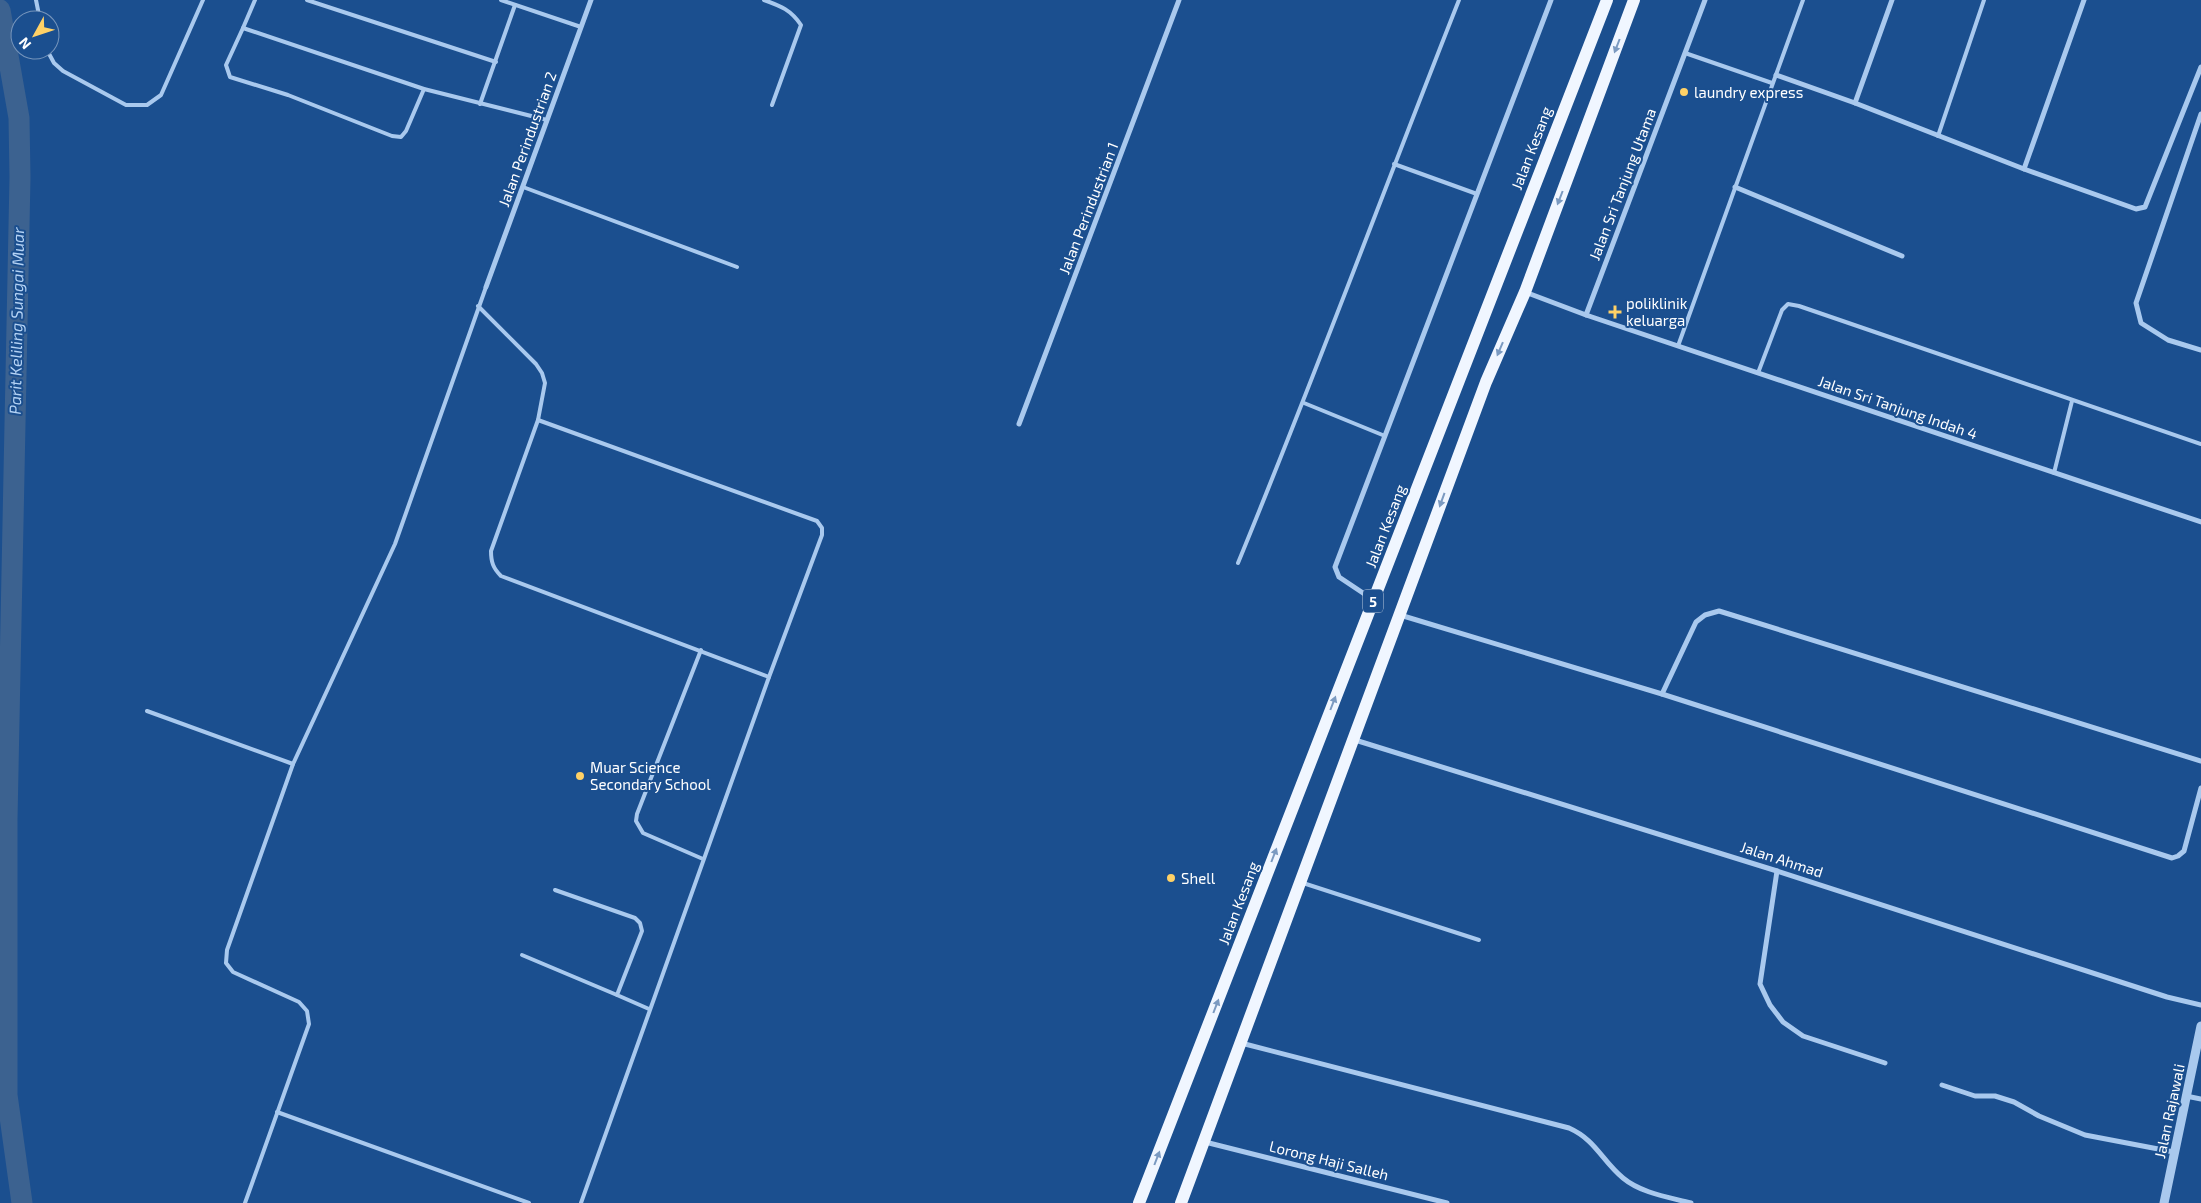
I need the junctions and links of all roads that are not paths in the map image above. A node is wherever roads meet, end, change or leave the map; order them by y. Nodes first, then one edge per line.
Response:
1 (203, 0) edge
2 (255, 0) edge
3 (307, 0) edge
4 (501, 0) edge
5 (591, 0) edge
6 (764, 0) edge
7 (1179, 0) edge
8 (1459, 0) edge
9 (1551, 0) edge
10 (1607, 0) edge
11 (1634, 0) edge
12 (1705, 0) edge
13 (1803, 0) edge
14 (1892, 0) edge
15 (1984, 0) edge
16 (2084, 0) edge
17 (515, 5) junction
18 (581, 27) junction
19 (243, 28) junction
20 (1685, 53) junction
21 (52, 60) edge
22 (496, 62) junction
23 (2201, 67) edge
24 (1776, 75) junction
25 (1772, 84) junction
26 (424, 89) junction
27 (1855, 102) junction
28 (480, 104) junction
29 (772, 105) dead end
30 (2201, 114) edge
31 (547, 120) junction
32 (1938, 136) junction
33 (1394, 164) junction
34 (2024, 169) junction
35 (523, 187) junction
36 (1735, 187) junction
37 (1477, 194) junction
38 (1902, 256) dead end
39 (737, 267) dead end
40 (486, 287) joint
41 (1525, 292) junction
42 (478, 306) junction
43 (1586, 316) junction
44 (1678, 346) junction
45 (2201, 350) edge
46 (1758, 373) junction
47 (2072, 401) junction
48 (1304, 403) junction
49 (538, 420) junction
50 (1020, 424) dead end
51 (1385, 436) junction
52 (2201, 444) edge
53 (2054, 473) junction
54 (2201, 522) edge
55 (1238, 562) dead end
56 (1370, 598) junction
57 (1400, 615) junction
58 (701, 650) junction
59 (768, 677) junction
60 (1662, 694) junction
61 (147, 711) dead end
62 (1354, 739) junction
63 (2201, 761) edge
64 (293, 764) junction
65 (2201, 788) edge
66 (703, 859) junction
67 (1777, 871) junction
68 (1301, 882) junction
69 (555, 890) dead end
70 (1480, 940) dead end
71 (522, 955) dead end
72 (617, 995) junction
73 (2201, 1005) edge
74 (649, 1009) junction
75 (2201, 1026) edge
76 (1241, 1043) junction
77 (1885, 1063) dead end
78 (1942, 1084) dead end
79 (2186, 1096) junction
80 (2201, 1100) edge
81 (277, 1112) junction
82 (1204, 1142) junction
83 (2174, 1152) junction
84 (245, 1203) edge
85 (529, 1203) edge
86 (581, 1203) edge
87 (1139, 1203) edge
88 (1181, 1203) edge
89 (1447, 1203) edge
90 (1691, 1203) edge
91 (2164, 1203) edge

1 - 21 lane
2 - 19 lane
3 - 22 lane
4 - 17 lane
5 - 18 street, Jalan Perindustrian 2
6 - 29 lane
7 - 50 street, Jalan Perindustrian 1
8 - 33 lane
9 - 37 street
10 - 56 main road, Jalan Kesang / 5
11 -> 41 main road, 5
12 - 20 street, Jalan Sri Tanjung Utama
13 - 24 lane
14 - 27 street
15 - 32 lane
16 - 34 street
17 - 18 lane
17 - 22 lane
18 - 31 street, Jalan Perindustrian 2
19 - 26 lane
19 - 26 lane
20 - 25 lane
20 - 43 street, Jalan Sri Tanjung Utama
22 - 28 lane
23 - 34 street
24 - 25 lane
24 - 27 street
25 - 36 lane
26 - 28 lane
27 - 32 street
28 - 31 lane
30 - 45 street
31 - 35 street, Jalan Perindustrian 2
32 - 34 street
33 - 37 lane
33 - 48 lane
35 - 39 lane
35 - 40 street, Jalan Perindustrian 2
36 - 38 street
36 - 44 lane
37 - 51 street
40 - 42 lane
41 - 43 street
41 -> 57 main road, 5
42 - 49 lane
42 - 64 lane
43 - 44 street, Jalan Sri Tanjung Indah 4
44 - 46 street, Jalan Sri Tanjung Indah 4
46 - 47 lane
46 - 53 street, Jalan Sri Tanjung Indah 4
47 - 52 lane
47 - 53 lane
48 - 51 lane
48 - 55 lane
49 - 58 lane
49 - 59 lane
51 - 56 street
53 - 54 street, Jalan Sri Tanjung Indah 4
87 -> 56 main road, Jalan Kesang / 5
57 - 60 street
57 - 62 main road, 5
58 - 59 lane
58 - 66 lane
59 - 66 lane
60 - 63 street
60 - 65 street
61 - 64 lane
62 - 67 street, Jalan Ahmad
62 - 68 main road, 5
64 - 81 lane
66 - 74 lane
67 - 73 street, Jalan Ahmad
67 - 77 street
68 - 70 lane
68 - 76 main road, 5
69 - 72 lane
71 - 72 lane
72 - 74 lane
74 - 86 lane
75 - 79 street, Jalan Rajawali
76 - 82 main road, 5
76 - 90 street
78 - 83 street
79 - 80 street
79 - 83 street, Jalan Rajawali
81 - 84 lane
81 - 85 lane
82 - 88 main road, 5
82 - 89 street, Lorong Haji Salleh
83 - 91 street, Jalan Rajawali

